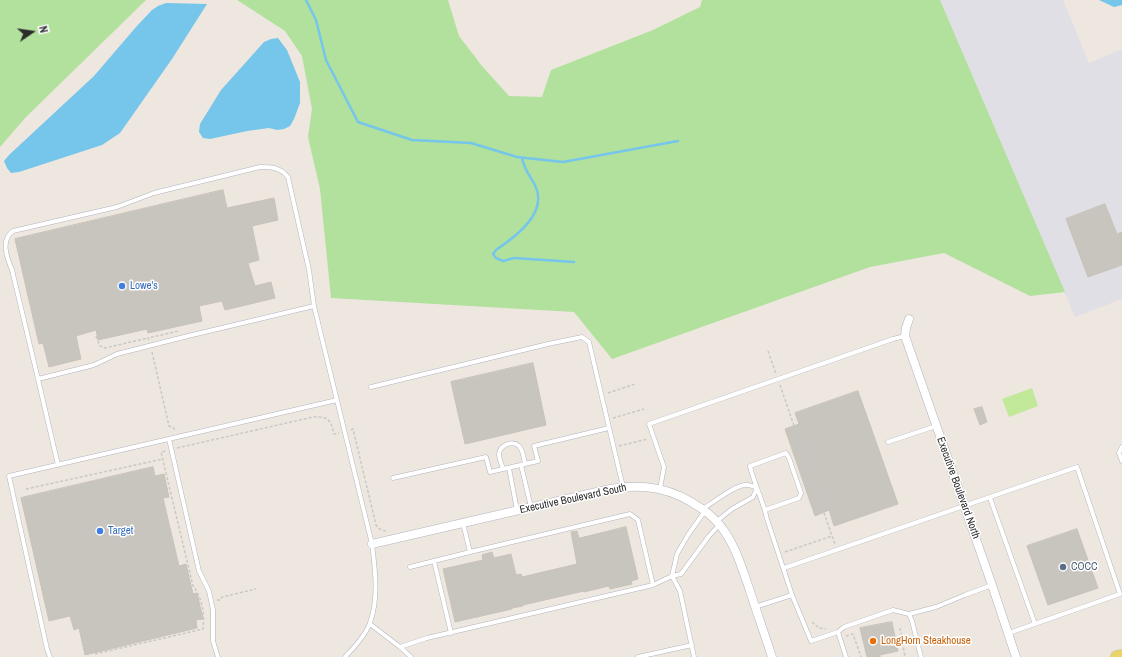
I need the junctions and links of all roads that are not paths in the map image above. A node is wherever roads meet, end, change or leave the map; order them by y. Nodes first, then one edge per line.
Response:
1 (314, 306) junction
2 (909, 320) dead end
3 (905, 336) junction
4 (38, 379) junction
5 (372, 387) dead end
6 (337, 400) junction
7 (936, 426) junction
8 (609, 428) junction
9 (169, 439) junction
10 (888, 442) dead end
11 (1122, 447) edge
12 (1122, 461) edge
13 (523, 464) junction
14 (58, 465) junction
15 (509, 468) junction
16 (503, 470) junction
17 (393, 478) dead end
18 (623, 487) junction
19 (757, 488) junction
20 (660, 489) junction
21 (990, 498) junction
22 (964, 506) junction
23 (531, 507) junction
24 (517, 510) junction
25 (704, 510) junction
26 (765, 510) junction
27 (463, 523) junction
28 (718, 523) junction
29 (372, 544) junction
30 (470, 552) junction
31 (434, 561) junction
32 (410, 567) dead end
33 (784, 568) junction
34 (672, 576) junction
35 (992, 585) junction
36 (653, 586) junction
37 (792, 595) junction
38 (755, 608) junction
39 (909, 614) junction
40 (370, 624) junction
41 (1035, 624) junction
42 (838, 632) junction
43 (451, 633) junction
44 (1009, 633) junction
45 (692, 645) junction
46 (400, 647) junction
47 (1122, 656) edge
48 (50, 657) edge
49 (218, 657) edge
50 (345, 657) edge
51 (411, 657) edge
52 (638, 657) edge
53 (694, 657) edge
54 (772, 657) edge
55 (846, 657) edge
56 (921, 657) edge
57 (1016, 657) edge
58 (1117, 657) edge

1 - 4 lane
1 - 4 lane
1 - 6 lane
2 - 3 street
3 - 7 street, Executive Boulevard North
3 - 20 lane
4 - 14 lane
5 - 8 lane
6 - 9 lane
6 - 29 lane
7 - 10 lane
7 - 22 street, Executive Boulevard North
8 - 13 lane
8 - 18 lane
9 - 14 lane
9 - 49 lane
11 - 12 lane
13 - 15 lane
13 - 16 lane
13 - 23 lane
14 - 48 lane
15 - 16 lane
15 - 24 lane
16 - 17 lane
18 - 20 street, Executive Boulevard South
18 - 23 street, Executive Boulevard South
19 - 25 lane
19 - 26 lane
19 - 26 lane
19 - 28 lane
20 - 25 street, Executive Boulevard South
21 - 22 lane
21 - 41 lane
21 - 41 lane
22 - 33 lane
22 - 35 street, Executive Boulevard North
23 - 24 street, Executive Boulevard South
24 - 27 street, Executive Boulevard South
25 - 28 street, Executive Boulevard South
25 - 34 lane
26 - 33 lane
27 - 29 street, Executive Boulevard South
27 - 30 lane
28 - 34 lane
28 - 38 street, Executive Boulevard South
29 - 40 lane
30 - 31 lane
30 - 36 lane
31 - 32 lane
31 - 43 lane
33 - 37 lane
34 - 36 lane
34 - 45 lane
35 - 39 lane
35 - 44 street, Executive Boulevard North
36 - 43 lane
37 - 38 lane
37 - 42 lane
38 - 54 street, Executive Boulevard South
39 - 42 lane
39 - 56 lane
40 - 46 lane
40 - 50 lane
41 - 44 lane
42 - 55 lane
43 - 46 lane
44 - 57 street, Executive Boulevard North
45 - 52 lane
45 - 53 lane
46 - 51 lane
47 - 58 main road

